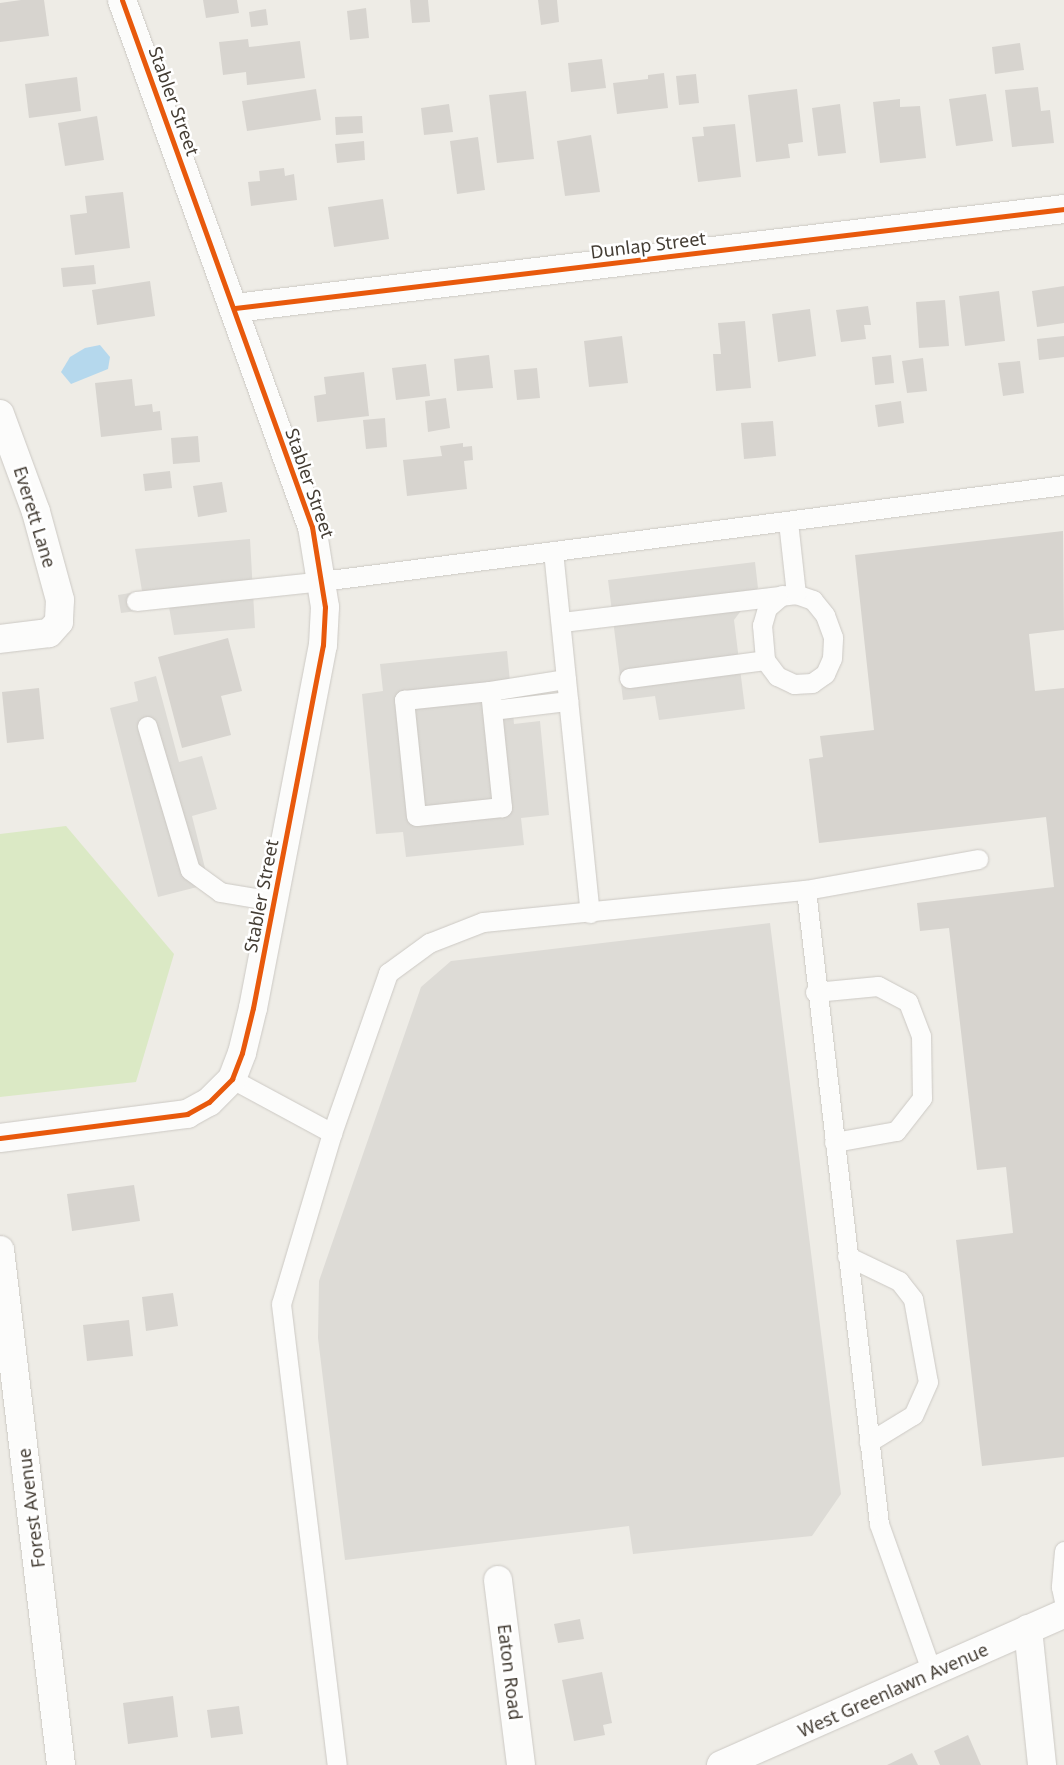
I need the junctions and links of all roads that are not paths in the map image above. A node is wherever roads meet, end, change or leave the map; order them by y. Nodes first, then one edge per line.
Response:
1 (122, 0) edge
2 (1064, 210) edge
3 (235, 308) junction
4 (0, 414) edge
5 (1064, 485) edge
6 (788, 521) junction
7 (553, 551) junction
8 (322, 581) junction
9 (789, 595) junction
10 (136, 601) dead end
11 (562, 622) junction
12 (0, 639) edge
13 (765, 660) junction
14 (629, 678) dead end
15 (566, 679) junction
16 (490, 691) junction
17 (568, 701) junction
18 (492, 710) junction
19 (147, 726) dead end
20 (978, 859) dead end
21 (806, 890) junction
22 (274, 900) junction
23 (590, 913) junction
24 (815, 992) junction
25 (232, 1079) junction
26 (332, 1133) junction
27 (0, 1138) edge
28 (834, 1142) junction
29 (0, 1250) edge
30 (846, 1256) junction
31 (869, 1442) junction
32 (1064, 1551) edge
33 (498, 1580) dead end
34 (1064, 1601) edge
35 (1064, 1614) edge
36 (1028, 1629) junction
37 (932, 1673) junction
38 (61, 1765) edge
39 (337, 1765) edge
40 (522, 1765) edge
41 (721, 1765) edge
42 (1042, 1765) edge

1 - 3 street, Stabler Street
2 - 3 street, Dunlap Street
3 - 8 street, Stabler Street
4 - 12 street, Everett Lane
5 - 6 lane
6 - 7 lane
6 - 9 lane
7 - 8 lane
7 - 11 lane
8 - 10 lane
8 - 22 street, Stabler Street
9 - 11 lane
9 - 13 lane
9 - 13 lane
11 - 15 lane
13 - 14 lane
15 - 16 lane
15 - 17 lane
16 - 18 lane
16 - 18 lane
17 - 18 lane
17 - 23 lane
19 - 22 lane
20 - 21 lane
21 - 23 lane
21 - 24 lane
22 - 25 street, Stabler Street
23 - 26 lane
24 - 28 lane
24 - 28 lane
25 - 26 lane
25 - 27 street
26 - 39 lane
28 - 30 lane
29 - 38 street, Forest Avenue
30 - 31 lane
30 - 31 lane
31 - 37 lane
32 - 34 lane
33 - 40 street, Eaton Road
35 - 36 street, West Greenlawn Avenue
36 - 37 street, West Greenlawn Avenue
36 - 42 street
37 - 41 street, West Greenlawn Avenue

